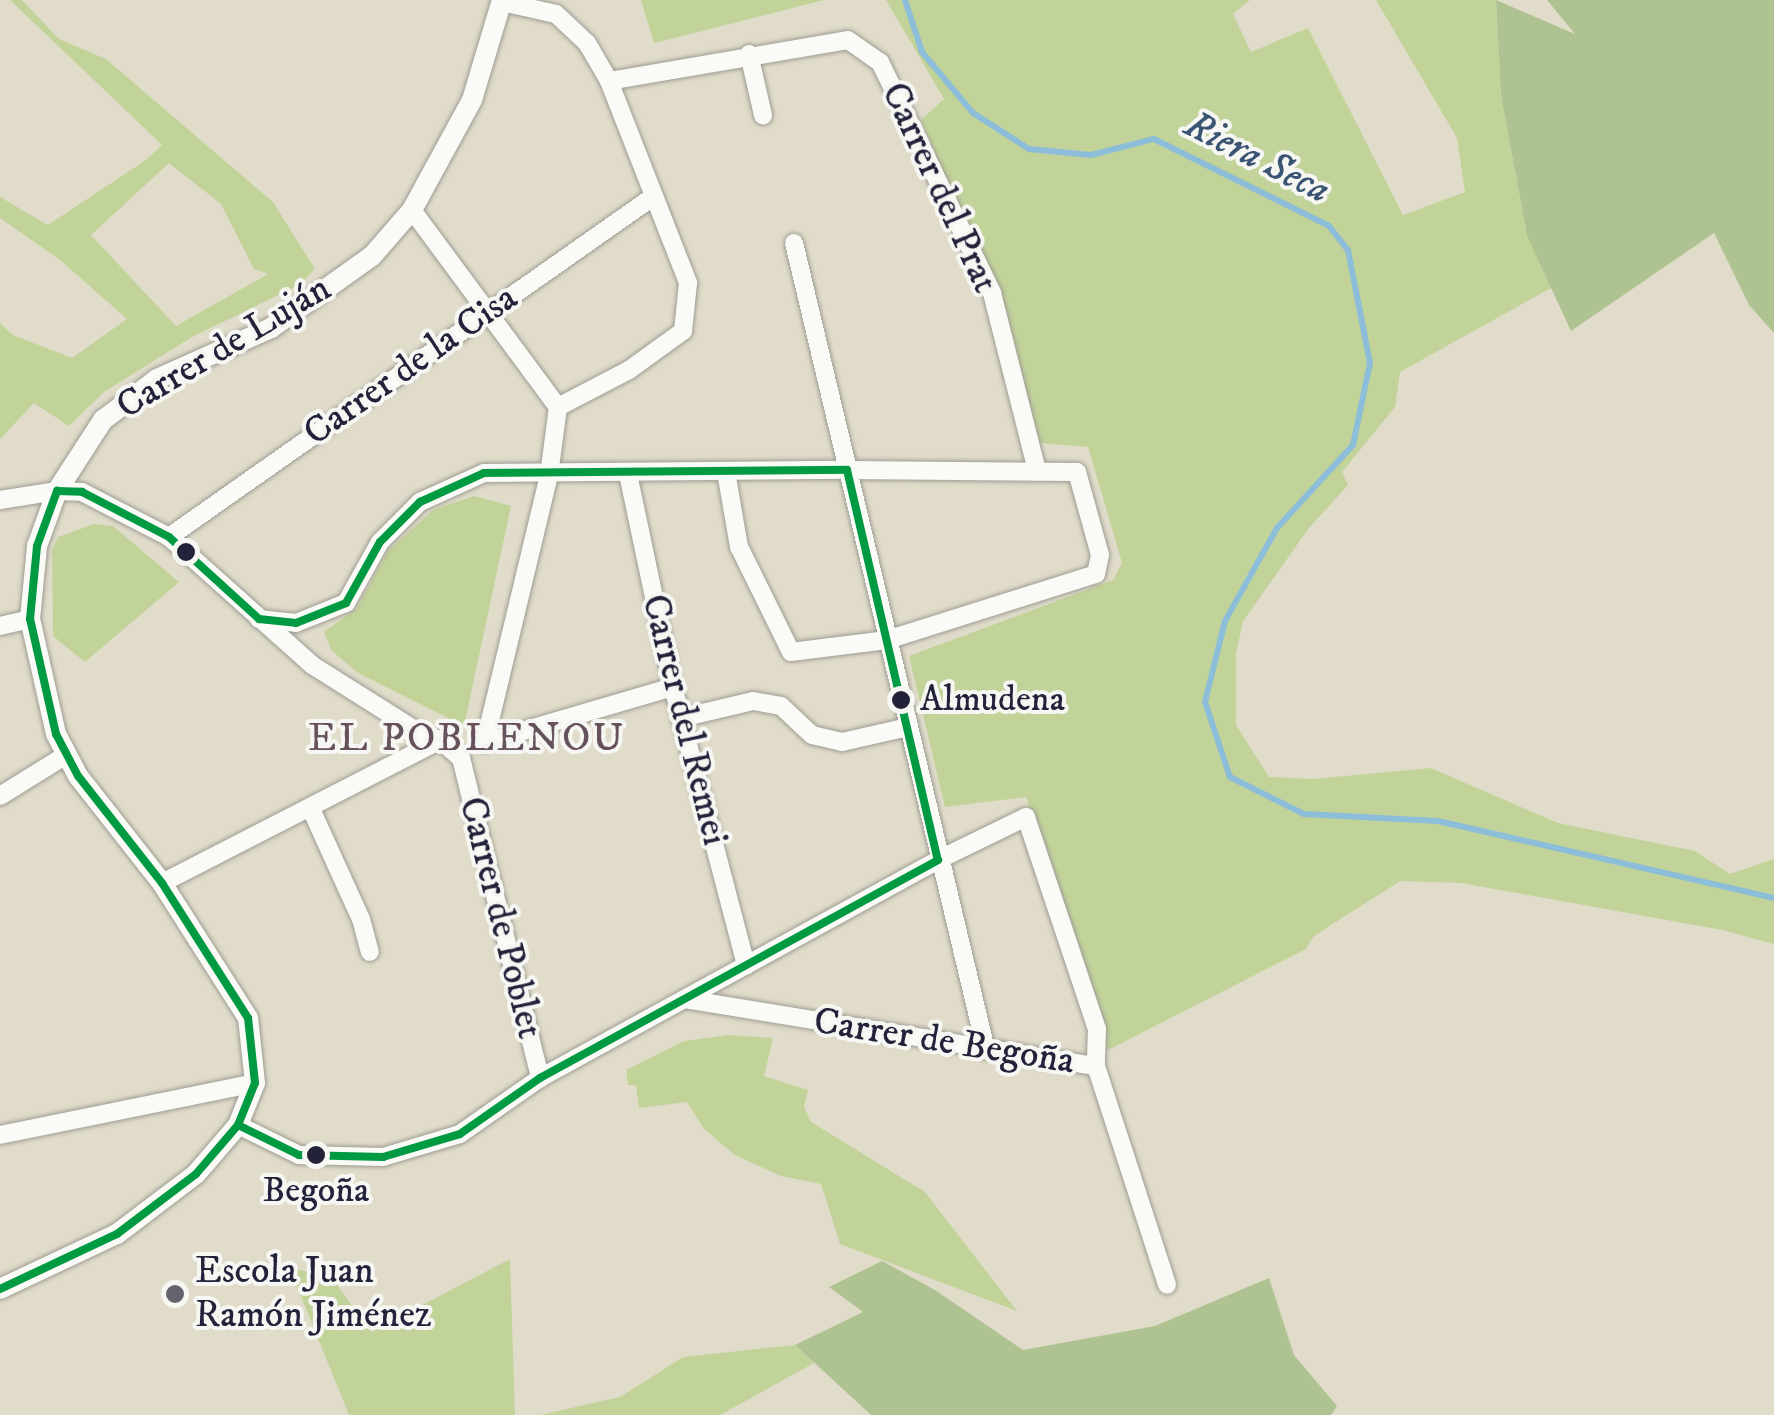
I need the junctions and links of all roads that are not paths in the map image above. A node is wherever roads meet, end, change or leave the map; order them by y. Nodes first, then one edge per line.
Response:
1 (502, 1) edge
2 (748, 54) junction
3 (609, 81) junction
4 (763, 115) dead end
5 (654, 196) junction
6 (412, 210) junction
7 (794, 244) dead end
8 (488, 312) junction
9 (558, 407) junction
10 (848, 470) junction
11 (1036, 471) junction
12 (726, 472) junction
13 (628, 474) junction
14 (549, 475) junction
15 (57, 490) junction
16 (0, 500) edge
17 (169, 537) junction
18 (260, 618) junction
19 (30, 620) junction
20 (0, 626) edge
21 (887, 640) junction
22 (673, 686) junction
23 (681, 718) junction
24 (908, 727) junction
25 (440, 740) junction
26 (66, 755) junction
27 (0, 796) edge
28 (311, 809) junction
29 (938, 860) junction
30 (162, 883) junction
31 (370, 952) dead end
32 (746, 966) junction
33 (684, 999) junction
34 (986, 1050) junction
35 (1096, 1066) junction
36 (540, 1078) junction
37 (256, 1083) junction
38 (238, 1125) junction
39 (0, 1135) edge
40 (1167, 1285) dead end
41 (0, 1289) edge

1 - 3 street
1 - 6 street, Carrer de Luján
2 - 3 street, Carrer del Prat
2 - 4 street
2 - 11 street, Carrer del Prat
3 - 5 street
5 - 8 street, Carrer de la Cisa
5 - 9 street
6 - 8 street
6 - 15 street, Carrer de Luján
7 - 10 street
8 - 9 street
8 - 17 street, Carrer de la Cisa
9 - 14 street
10 - 11 street
10 - 12 street
10 - 21 street
11 - 21 street
12 - 13 street
12 - 21 street
13 - 14 street
13 - 22 street, Carrer del Remei
14 - 18 street
14 - 22 street
15 - 16 street
15 - 17 street
15 - 19 street, Carrer de Luján
17 - 18 street
18 - 25 street
19 - 20 street
19 - 26 street, Carrer de Luján
21 - 24 street
22 - 23 street, Carrer del Remei
23 - 24 street
23 - 32 street, Carrer del Remei
24 - 29 street
25 - 28 street
25 - 36 street, Carrer de Poblet
26 - 27 street
26 - 30 street, Carrer de Luján
28 - 30 street
28 - 31 street
29 - 32 street
29 - 34 street
29 - 35 street
30 - 37 street, Carrer de Luján
32 - 33 street
33 - 34 street, Carrer de Begoña
33 - 36 street
34 - 35 street, Carrer de Begoña
35 - 40 street, Carrer de Begoña
36 - 38 street
37 - 38 street
37 - 39 street
38 - 41 street

